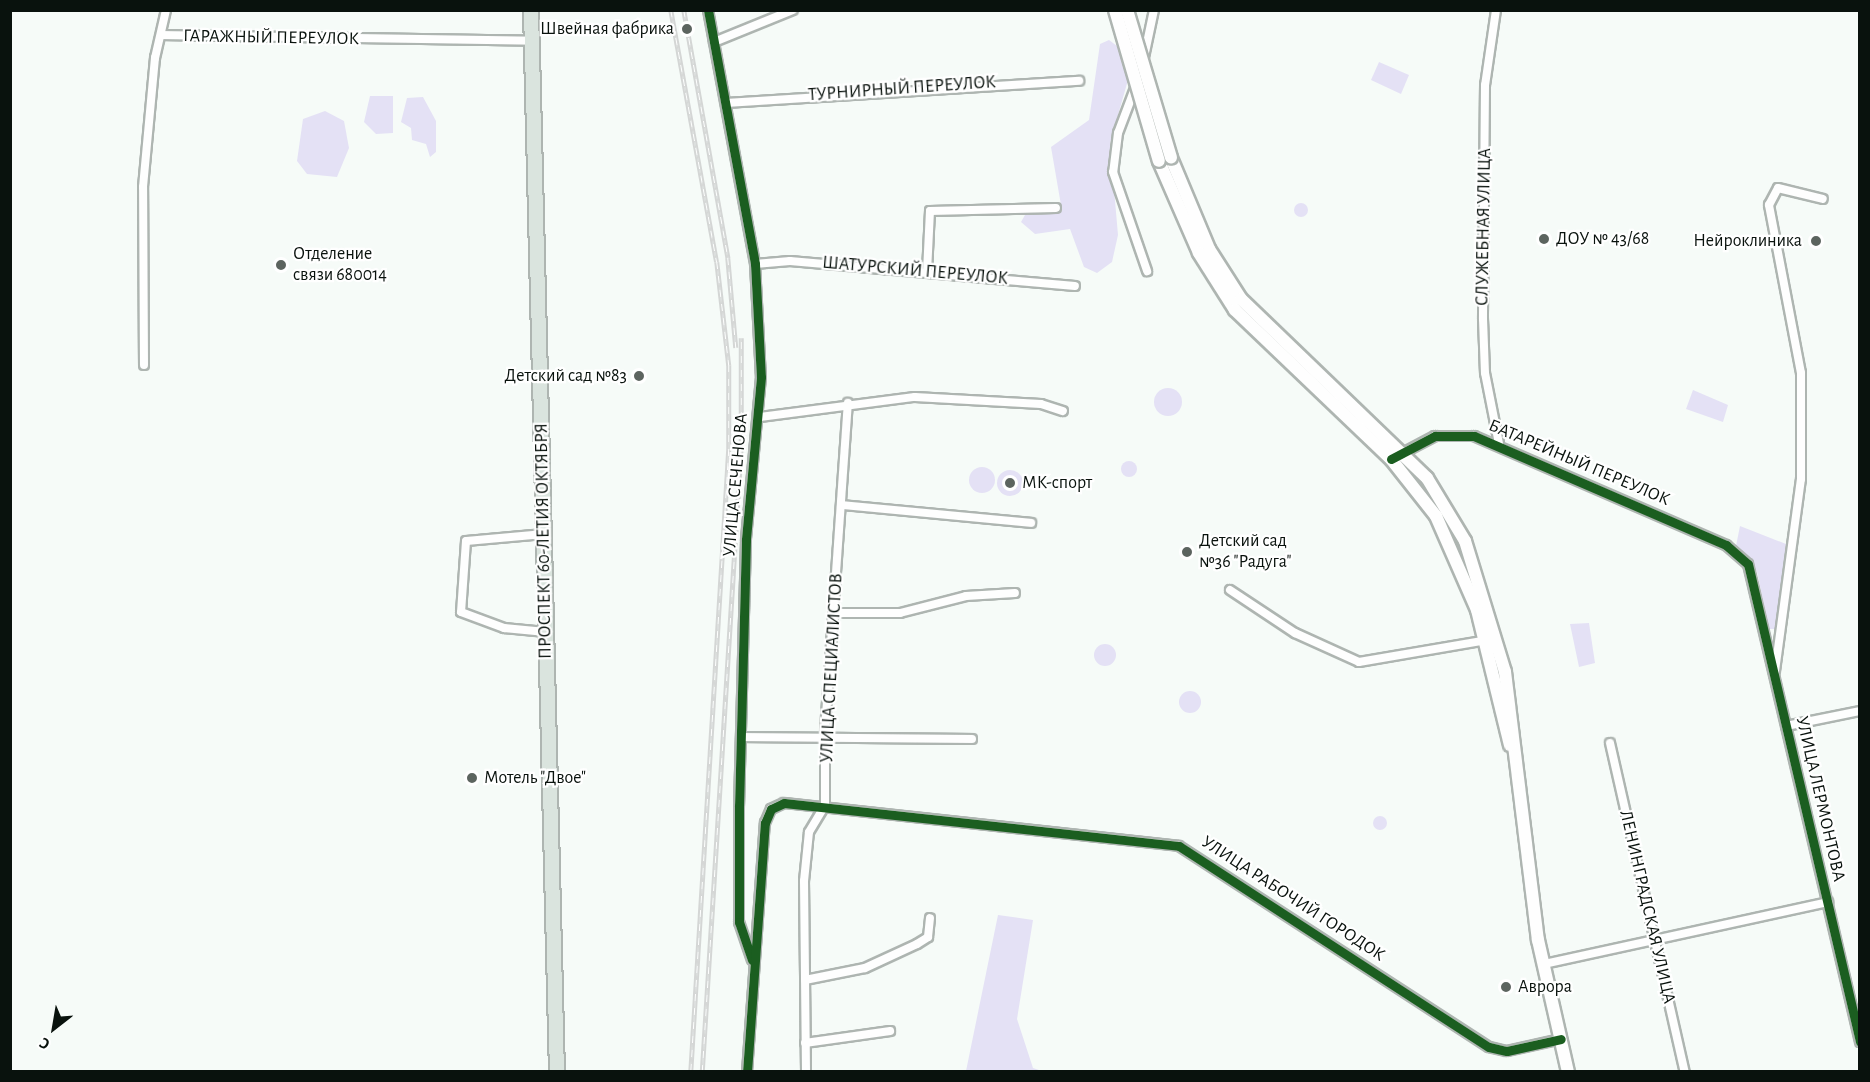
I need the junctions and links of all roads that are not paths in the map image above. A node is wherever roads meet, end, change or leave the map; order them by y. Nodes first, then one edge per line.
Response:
1 (166, 10) edge
2 (531, 10) edge
3 (708, 10) edge
4 (793, 10) edge
5 (1115, 10) edge
6 (1127, 10) edge
7 (1154, 10) edge
8 (1496, 10) edge
9 (163, 35) junction
10 (532, 41) junction
11 (714, 42) junction
12 (1079, 81) dead end
13 (726, 103) junction
14 (1165, 160) junction
15 (1823, 199) dead end
16 (1056, 208) dead end
17 (755, 264) junction
18 (1147, 271) dead end
19 (927, 272) junction
20 (1074, 286) dead end
21 (144, 365) dead end
22 (848, 403) junction
23 (1063, 411) dead end
24 (760, 417) junction
25 (1499, 444) junction
26 (1397, 456) junction
27 (842, 505) junction
28 (1031, 523) dead end
29 (544, 534) junction
30 (1748, 564) joint
31 (1230, 590) dead end
32 (1015, 593) dead end
33 (836, 613) junction
34 (546, 632) junction
35 (1492, 639) junction
36 (1774, 678) junction
37 (1860, 711) edge
38 (1786, 726) junction
39 (741, 737) junction
40 (825, 737) junction
41 (972, 739) dead end
42 (1610, 743) dead end
43 (825, 805) junction
44 (768, 814) joint
45 (1828, 902) junction
46 (930, 918) dead end
47 (1655, 939) junction
48 (753, 963) junction
49 (1544, 964) junction
50 (805, 980) junction
51 (890, 1031) dead end
52 (1561, 1039) junction
53 (1860, 1042) edge
54 (805, 1043) junction
55 (557, 1071) edge
56 (747, 1071) edge
57 (806, 1071) edge
58 (1568, 1071) edge
59 (1685, 1071) edge

1 - 9 street
2 - 10 highway, ПРОСПЕКТ 60-ЛЕТИЯ ОКТЯБРЯ
3 - 11 street, УЛИЦА СЕЧЕНОВА
4 - 11 street
5 - 14 main road, bridge
6 - 14 main road, bridge
7 - 18 street
8 - 25 street, СЛУЖЕБНАЯ УЛИЦА
9 - 10 street, ГАРАЖНЫЙ ПЕРЕУЛОК
9 - 21 street, ГАРАЖНЫЙ ПЕРЕУЛОК
10 - 29 highway, ПРОСПЕКТ 60-ЛЕТИЯ ОКТЯБРЯ
11 - 13 street, УЛИЦА СЕЧЕНОВА
12 - 13 street, ТУРНИРНЫЙ ПЕРЕУЛОК
13 - 17 street, УЛИЦА СЕЧЕНОВА
14 - 26 main road
15 - 36 street, УЛИЦА ЛЕРМОНТОВА
16 - 19 street
17 - 19 street, ШАТУРСКИЙ ПЕРЕУЛОК
17 - 24 street, УЛИЦА СЕЧЕНОВА
19 - 20 street, ШАТУРСКИЙ ПЕРЕУЛОК
22 - 23 street
22 - 24 street
22 - 27 street, УЛИЦА СПЕЦИАЛИСТОВ
24 - 39 street, УЛИЦА СЕЧЕНОВА
25 - 26 street, БАТАРЕЙНЫЙ ПЕРЕУЛОК
25 - 30 street, БАТАРЕЙНЫЙ ПЕРЕУЛОК
26 - 35 main road
27 - 28 street
27 - 33 street, УЛИЦА СПЕЦИАЛИСТОВ
29 - 34 highway, ПРОСПЕКТ 60-ЛЕТИЯ ОКТЯБРЯ
29 - 34 street
30 - 36 street, УЛИЦА ЛЕРМОНТОВА
31 - 35 street
32 - 33 street
33 - 40 street, УЛИЦА СПЕЦИАЛИСТОВ
34 - 55 highway, ПРОСПЕКТ 60-ЛЕТИЯ ОКТЯБРЯ
35 - 49 main road
36 - 38 street, УЛИЦА ЛЕРМОНТОВА
37 - 38 street
38 - 45 street, УЛИЦА ЛЕРМОНТОВА
39 - 40 street
39 - 48 street, УЛИЦА СЕЧЕНОВА
40 - 41 street
40 - 43 street, УЛИЦА СПЕЦИАЛИСТОВ
42 - 47 street, ЛЕНИНГРАДСКАЯ УЛИЦА
43 - 44 street, УЛИЦА РАБОЧИЙ ГОРОДОК
43 - 50 street
43 - 52 street, УЛИЦА РАБОЧИЙ ГОРОДОК
44 - 48 street, УЛИЦА СЕЧЕНОВА
45 - 47 street
45 - 53 street, УЛИЦА ЛЕРМОНТОВА
46 - 50 street
47 - 49 street
47 - 59 street, ЛЕНИНГРАДСКАЯ УЛИЦА
48 - 56 street, УЛИЦА СЕЧЕНОВА
49 - 52 main road
50 - 54 street
51 - 54 street
52 - 58 main road
54 - 57 street

